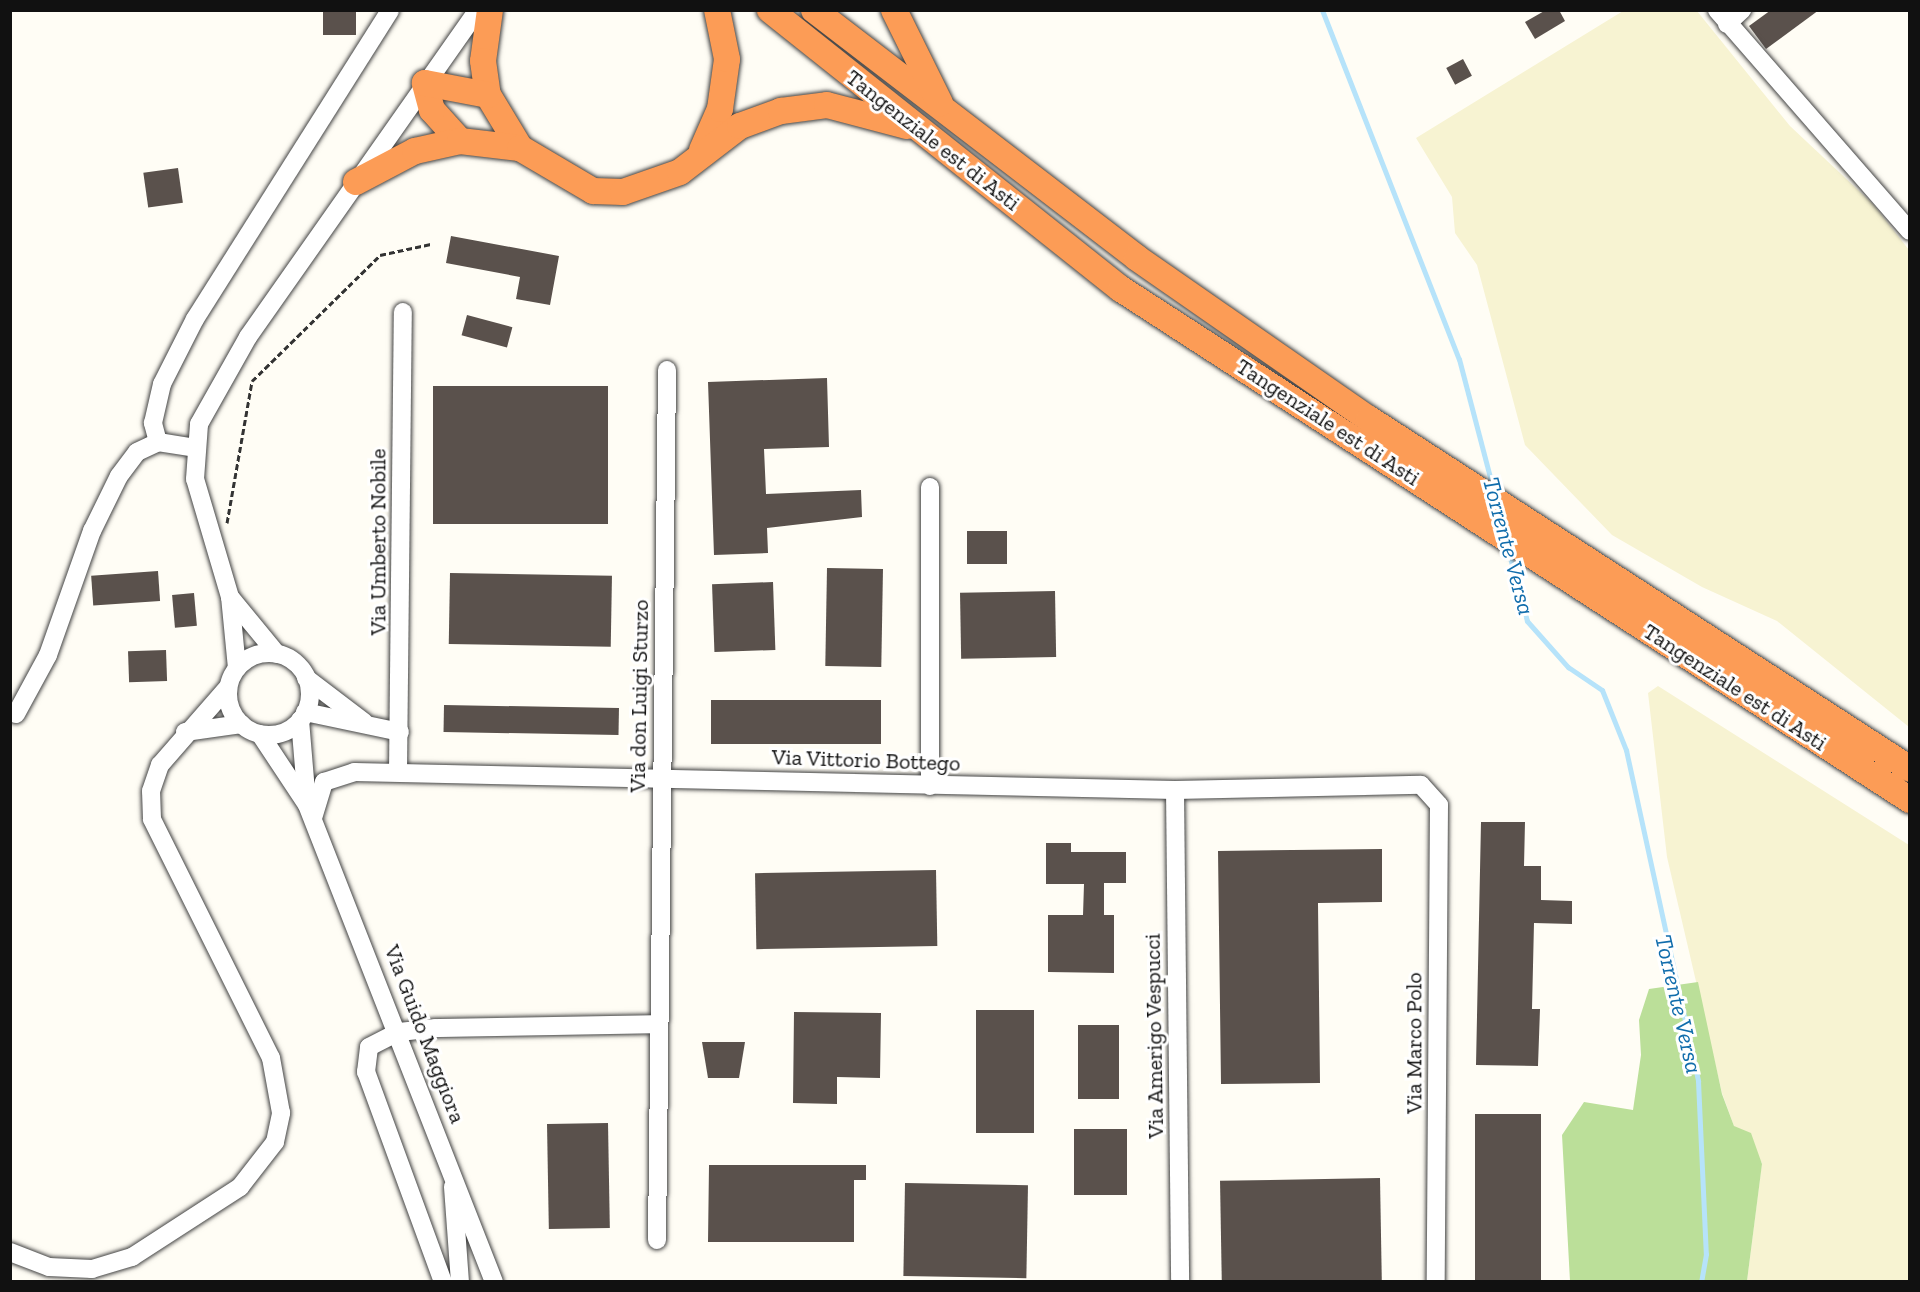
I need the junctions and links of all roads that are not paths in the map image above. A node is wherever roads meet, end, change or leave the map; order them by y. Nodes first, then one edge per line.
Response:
1 (390, 10) edge
2 (478, 10) edge
3 (490, 10) edge
4 (717, 10) edge
5 (770, 10) edge
6 (814, 10) edge
7 (894, 10) edge
8 (1742, 10) edge
9 (1722, 17) edge
10 (425, 83) junction
11 (488, 94) junction
12 (945, 111) junction
13 (922, 131) junction
14 (460, 141) junction
15 (520, 148) junction
16 (702, 150) junction
17 (356, 182) junction
18 (1910, 231) edge
19 (403, 312) dead end
20 (667, 370) dead end
21 (159, 442) junction
22 (194, 448) junction
23 (930, 487) dead end
24 (230, 597) junction
25 (277, 654) junction
26 (237, 668) junction
27 (306, 678) junction
28 (228, 687) junction
29 (16, 714) dead end
30 (303, 716) junction
31 (366, 723) junction
32 (241, 724) junction
33 (183, 732) junction
34 (400, 732) junction
35 (260, 734) junction
36 (1910, 769) edge
37 (398, 772) junction
38 (662, 778) junction
39 (930, 786) junction
40 (1175, 790) junction
41 (1910, 800) edge
42 (1439, 806) joint
43 (310, 812) junction
44 (658, 1024) junction
45 (399, 1032) junction
46 (453, 1173) junction
47 (657, 1240) dead end
48 (10, 1252) edge
49 (443, 1281) edge
50 (460, 1281) edge
51 (494, 1281) edge
52 (1180, 1281) edge
53 (1436, 1281) edge

1 - 21 street
2 - 10 street
3 - 11 highway
4 - 16 highway
5 - 13 highway, Tangenziale est di Asti
6 - 12 highway, Tangenziale est di Asti
7 - 12 highway
8 - 9 street
9 - 18 street
10 - 11 highway
10 - 14 highway
10 - 17 street
11 - 15 highway
12 - 36 highway, Tangenziale est di Asti
13 - 16 highway
13 - 41 highway, Tangenziale est di Asti
14 - 15 highway
14 - 17 highway
15 - 16 highway
17 - 22 street
19 - 34 street, Via Umberto Nobile
20 - 38 street, Via don Luigi Sturzo
21 - 22 street
21 - 29 street
22 - 24 street
23 - 39 street
24 - 25 street
24 - 26 street
25 - 26 street
25 - 27 street
26 - 28 street
27 - 30 street
27 - 31 street
28 - 32 street
28 - 33 street
30 - 31 street
30 - 35 street
30 - 43 street, Via Guido Maggiora
31 - 34 street
32 - 33 street
32 - 35 street
33 - 48 street
34 - 37 street, Via Umberto Nobile
35 - 43 street, Via Guido Maggiora
37 - 38 street, Via Vittorio Bottego
37 - 43 street, Via Vittorio Bottego
38 - 39 street, Via Vittorio Bottego
38 - 44 street, Via don Luigi Sturzo
39 - 40 street, Via Vittorio Bottego
40 - 42 street, Via Vittorio Bottego
40 - 52 street, Via Amerigo Vespucci
42 - 53 street, Via Marco Polo
43 - 45 street, Via Guido Maggiora
44 - 45 street
44 - 47 street, Via don Luigi Sturzo
45 - 46 street, Via Guido Maggiora
45 - 49 street
46 - 50 street
46 - 51 street, Via Guido Maggiora

